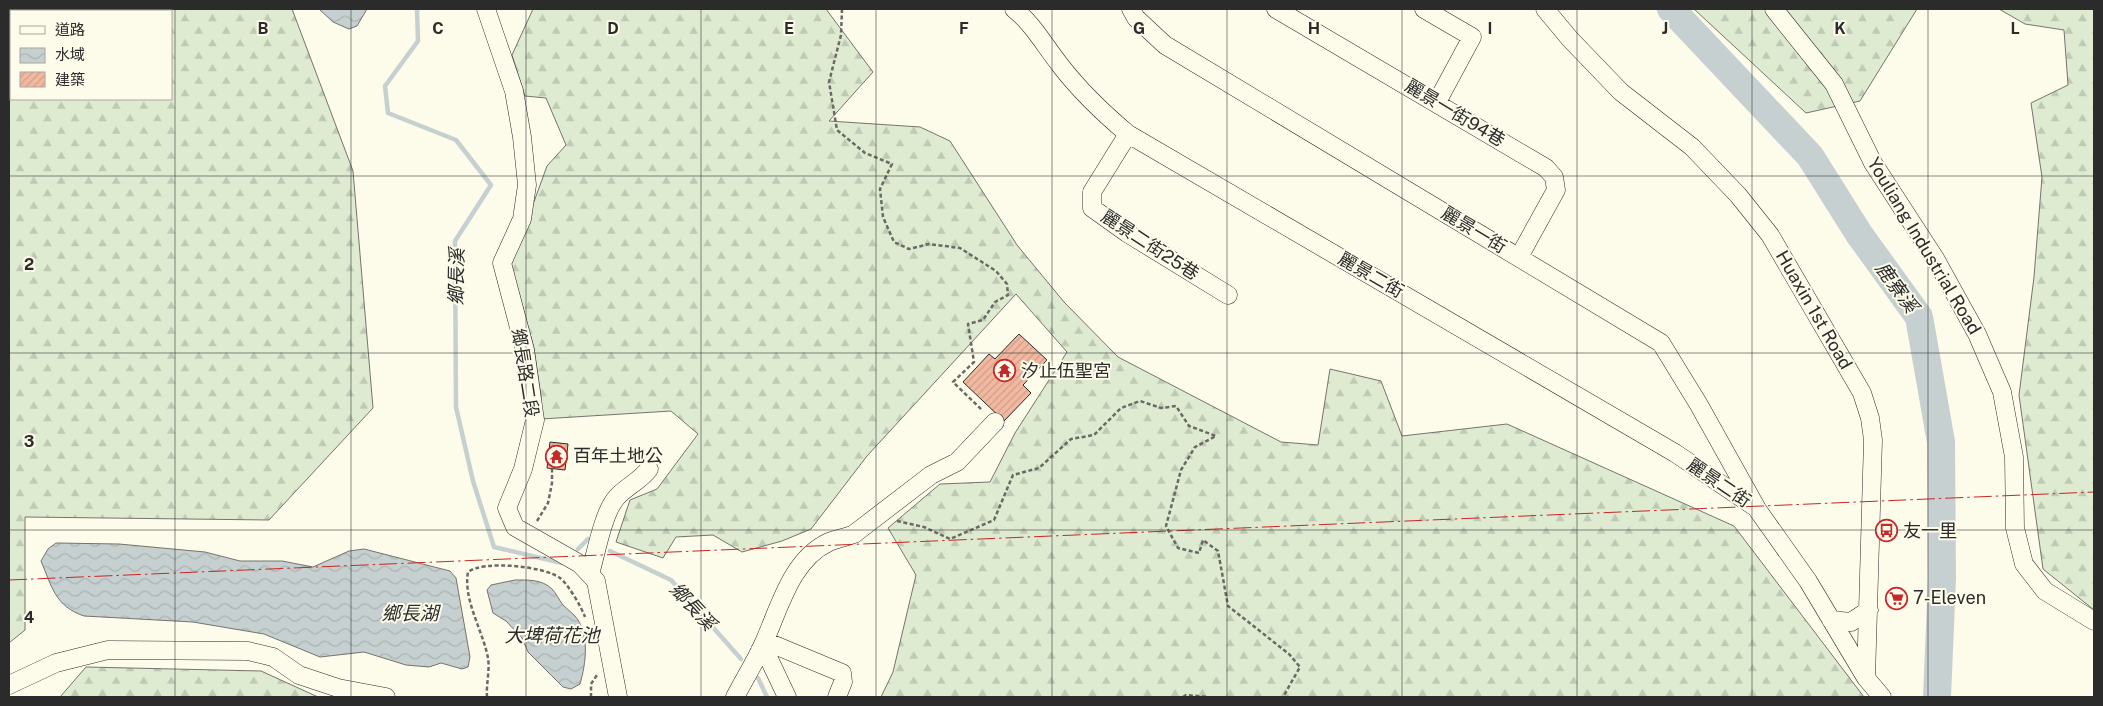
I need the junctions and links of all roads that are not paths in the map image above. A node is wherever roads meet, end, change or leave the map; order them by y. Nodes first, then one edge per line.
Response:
1 (486, 9) edge
2 (1014, 9) edge
3 (1131, 9) edge
4 (1276, 9) edge
5 (1424, 9) edge
6 (1545, 9) edge
7 (1774, 9) edge
8 (1437, 102) junction
9 (1128, 134) junction
10 (1519, 257) junction
11 (1228, 295) dead end
12 (995, 422) road end
13 (650, 469) dead end
14 (1757, 509) junction
15 (590, 574) junction
16 (1869, 610) junction
17 (1831, 620) junction
18 (2094, 621) edge
19 (762, 645) junction
20 (1866, 678) junction
21 (9, 685) edge
22 (386, 697) edge
23 (614, 697) edge
24 (735, 697) edge
25 (787, 697) edge
26 (837, 697) edge
27 (1882, 697) edge

1 - 15 street, 鄉長路二段
2 - 9 street, 麗景二街
3 - 10 street, 麗景一街
4 - 8 street, 麗景一街94巷
5 - 8 street
6 - 16 street, Huaxin 1st Road
7 - 18 street, Youliang Industrial Road
8 - 10 street, 麗景一街94巷
9 - 11 street, 麗景二街25巷
9 - 14 street, 麗景二街
10 - 14 street, 麗景一街
12 - 19 street
13 - 15 street
14 - 17 street
15 - 23 street, 鄉長路二段
16 - 17 street
16 - 20 street, Huaxin 1st Road
17 - 20 street
19 - 24 street
19 - 25 street
19 - 26 street
20 - 27 street
21 - 22 street

